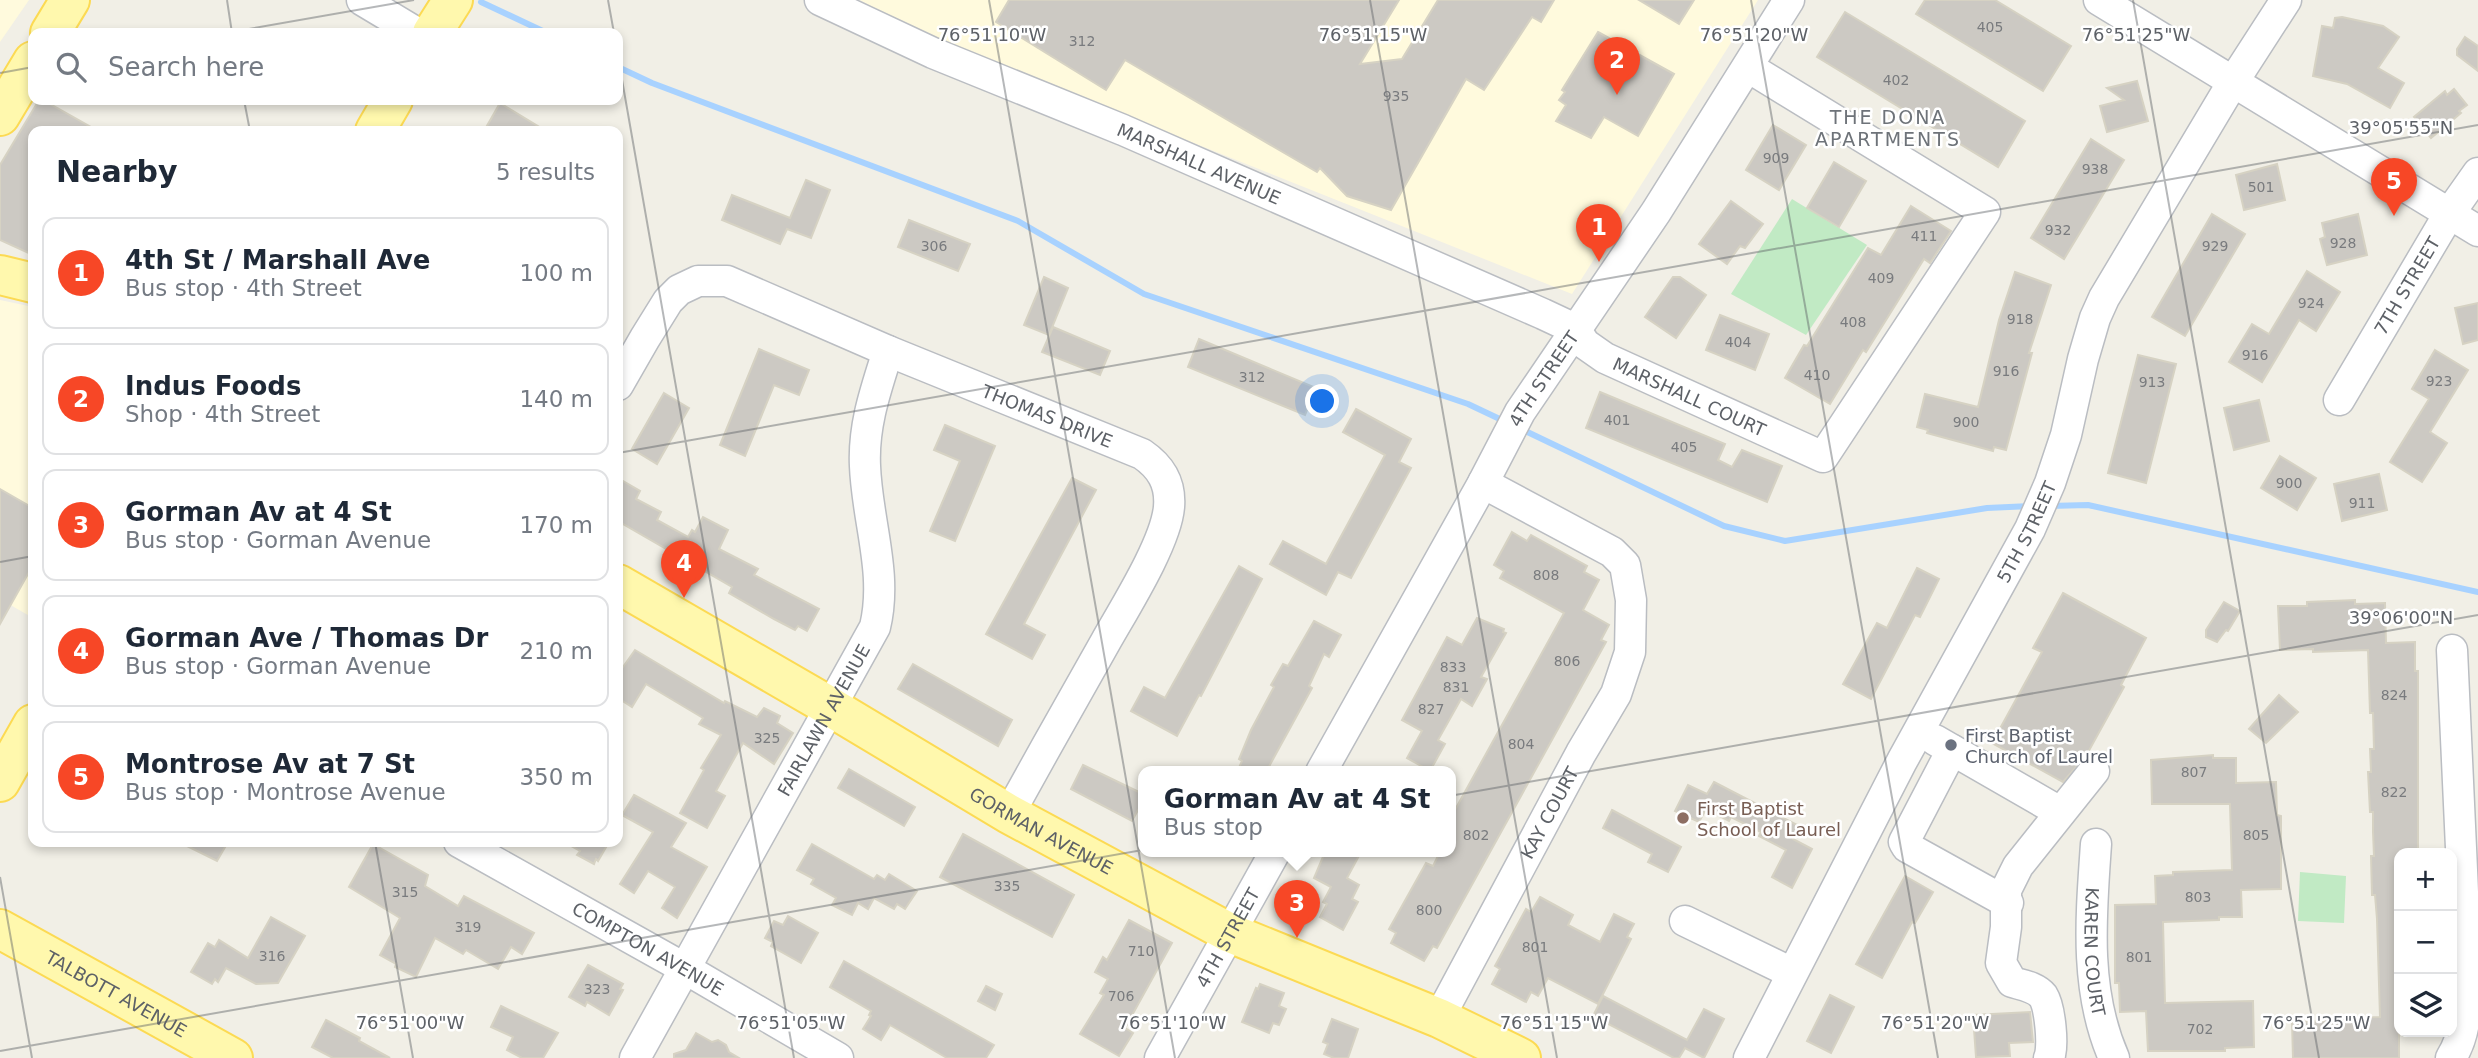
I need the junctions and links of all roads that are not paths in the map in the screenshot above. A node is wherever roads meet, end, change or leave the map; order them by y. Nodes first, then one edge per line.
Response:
1 (70, 0) edge
2 (362, 0) edge
3 (453, 0) edge
4 (820, 0) edge
5 (1789, 0) edge
6 (2099, 0) edge
7 (2286, 0) edge
8 (53, 28) edge
9 (409, 28) edge
10 (435, 28) edge
11 (1748, 67) junction
12 (28, 69) edge
13 (2232, 82) junction
14 (390, 105) edge
15 (1, 114) edge
16 (378, 126) edge
17 (2478, 173) edge
18 (2449, 214) junction
19 (2478, 231) edge
20 (0, 275) edge
21 (28, 282) edge
22 (1575, 329) junction
23 (888, 351) junction
24 (623, 377) edge
25 (2339, 400) dead end
26 (1483, 483) junction
27 (623, 587) edge
28 (2452, 650) dead end
29 (829, 706) junction
30 (1919, 731) junction
31 (28, 732) edge
32 (1952, 750) junction
33 (1324, 766) edge
34 (2094, 771) dead end
35 (3, 774) edge
36 (2060, 812) junction
37 (1009, 814) junction
38 (2096, 844) dead end
39 (467, 847) edge
40 (1272, 857) edge
41 (2008, 903) junction
42 (1685, 921) dead end
43 (0, 929) edge
44 (1230, 933) junction
45 (684, 968) junction
46 (1792, 972) junction
47 (1439, 1018) junction
48 (233, 1058) edge
49 (635, 1058) edge
50 (838, 1058) edge
51 (1160, 1058) edge
52 (1521, 1058) edge
53 (1749, 1058) edge
54 (2049, 1058) edge
55 (2114, 1058) edge
56 (2451, 1058) edge

1 - 8 main road
2 - 9 street
3 - 10 main road
4 - 22 street, MARSHALL AVENUE
5 - 11 street, 4TH STREET
6 - 13 street
7 - 13 street, 5TH STREET
11 - 22 street, 4TH STREET
11 - 22 street, MARSHALL COURT
12 - 15 main road
13 - 18 street
13 - 30 street, 5TH STREET
14 - 16 main road
17 - 18 street, 7TH STREET
18 - 19 street
18 - 25 street, 7TH STREET
20 - 21 main road
22 - 26 street, 4TH STREET
23 - 24 street, THOMAS DRIVE
23 - 29 street, FAIRLAWN AVENUE
23 - 37 street, THOMAS DRIVE
26 - 33 street, 4TH STREET
26 - 47 street, KAY COURT
27 - 29 main road, GORMAN AVENUE
28 - 56 street
29 - 37 main road, GORMAN AVENUE
29 - 45 street, FAIRLAWN AVENUE
30 - 32 street
30 - 46 street, 5TH STREET
31 - 35 main road
32 - 36 street
32 - 41 street
34 - 36 street
36 - 41 street
37 - 44 main road, GORMAN AVENUE
38 - 55 street, KAREN COURT
39 - 45 street, COMPTON AVENUE
40 - 44 street, 4TH STREET
41 - 54 street
42 - 46 street
43 - 48 main road, TALBOTT AVENUE
44 - 47 main road, GORMAN AVENUE
44 - 51 street, 4TH STREET
45 - 49 street, FAIRLAWN AVENUE
45 - 50 street, COMPTON AVENUE
46 - 53 street, 5TH STREET
47 - 52 main road, GORMAN AVENUE

